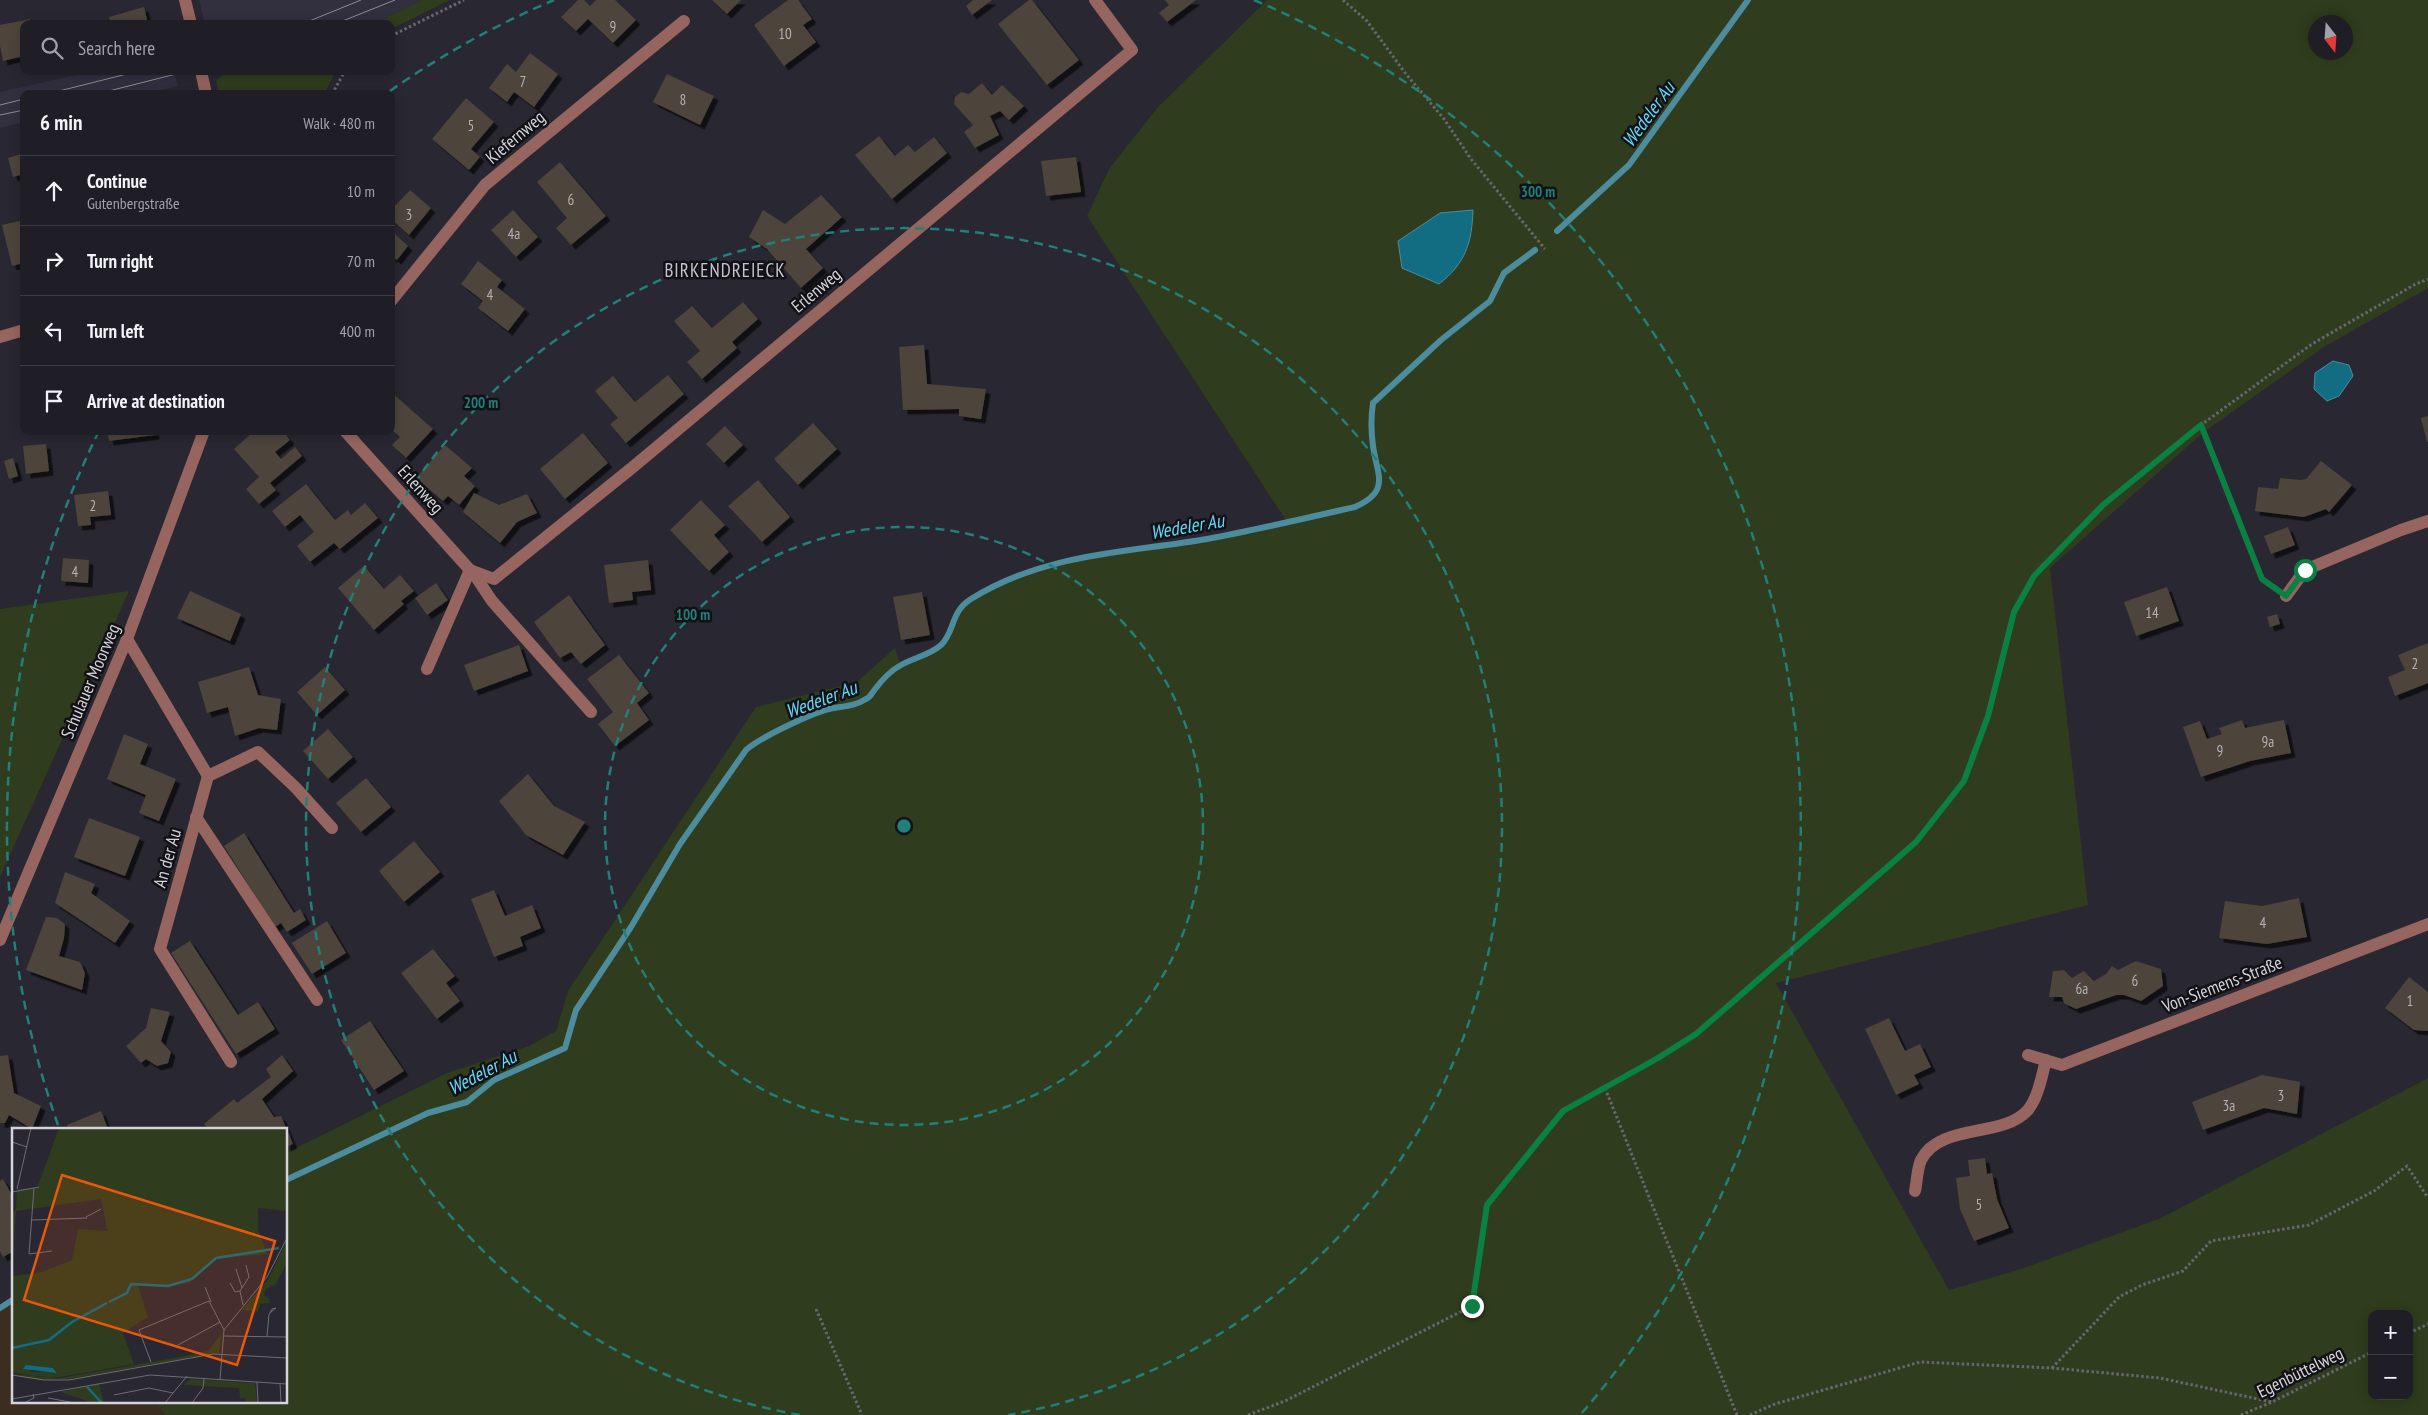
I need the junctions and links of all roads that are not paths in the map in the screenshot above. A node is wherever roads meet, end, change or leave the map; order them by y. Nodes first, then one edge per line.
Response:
1 (1095, 0) edge
2 (684, 21) dead end
3 (202, 75) edge
4 (205, 90) edge
5 (395, 296) edge
6 (20, 331) edge
7 (0, 337) edge
8 (203, 435) edge
9 (349, 435) edge
10 (2428, 521) edge
11 (471, 571) junction
12 (2286, 596) road end
13 (126, 640) junction
14 (427, 669) dead end
15 (591, 712) dead end
16 (208, 776) junction
17 (196, 817) junction
18 (332, 828) dead end
19 (2428, 924) edge
20 (0, 940) edge
21 (317, 1000) dead end
22 (2028, 1055) dead end
23 (2046, 1060) junction
24 (231, 1062) dead end
25 (1915, 1191) dead end

1 - 11 street, Erlenweg
2 - 5 street, Kiefernweg
3 - 4 street
6 - 7 street
8 - 13 street, Schulauer Moorweg
9 - 11 street, Erlenweg
10 - 12 street
11 - 14 street
11 - 15 street
13 - 16 street
13 - 20 street, Schulauer Moorweg
16 - 17 street, An der Au
16 - 18 street
17 - 21 street
17 - 24 street, An der Au
19 - 23 street, Von-Siemens-Straße
22 - 23 street, Von-Siemens-Straße
23 - 25 street

